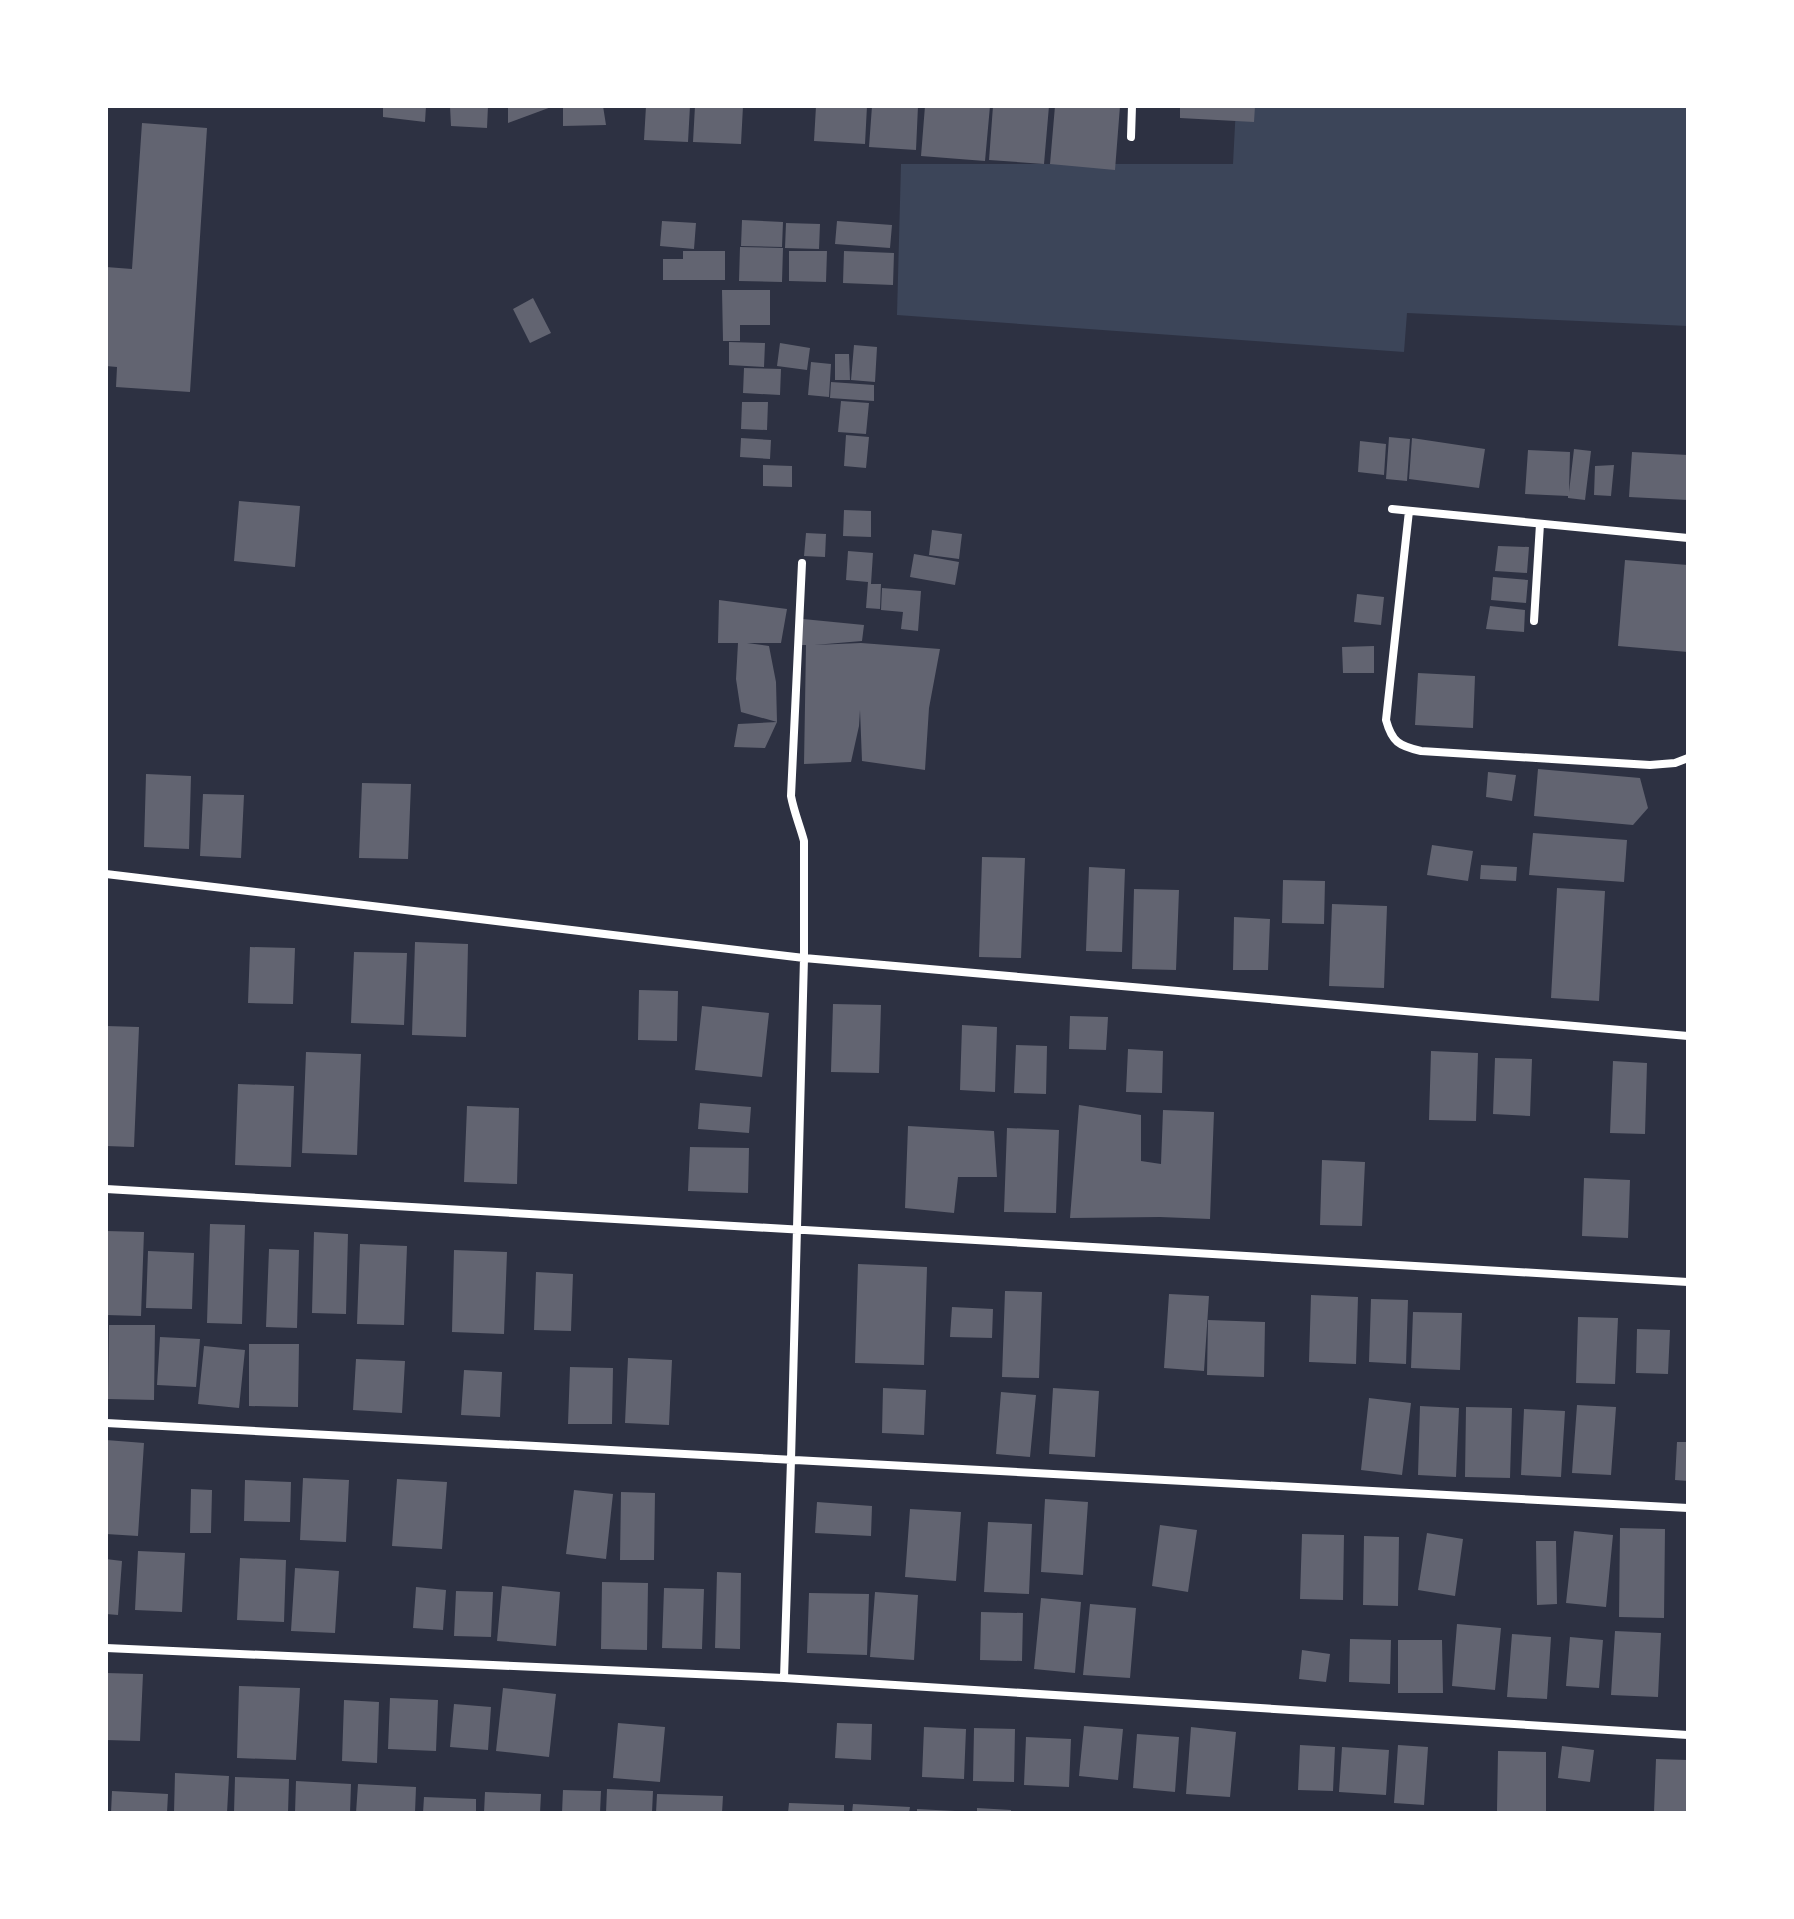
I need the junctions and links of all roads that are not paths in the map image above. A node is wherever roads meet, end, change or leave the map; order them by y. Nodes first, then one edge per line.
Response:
1 (1132, 106) edge
2 (1131, 137) dead end
3 (1392, 509) dead end
4 (1409, 511) junction
5 (1540, 524) junction
6 (1688, 538) edge
7 (802, 563) dead end
8 (1534, 621) dead end
9 (1688, 758) edge
10 (106, 874) edge
11 (804, 958) junction
12 (1688, 1036) edge
13 (106, 1189) edge
14 (797, 1230) junction
15 (1688, 1282) edge
16 (106, 1423) edge
17 (791, 1460) junction
18 (1688, 1508) edge
19 (106, 1648) edge
20 (784, 1678) junction
21 (1688, 1735) edge

1 - 2 street
3 - 4 street
4 - 5 street
4 - 9 street
5 - 6 street
5 - 8 street
7 - 11 street
10 - 11 street
11 - 12 street
11 - 14 street
13 - 14 street
14 - 15 street
14 - 17 street
16 - 17 street
17 - 18 street
17 - 20 street
19 - 20 street
20 - 21 street

